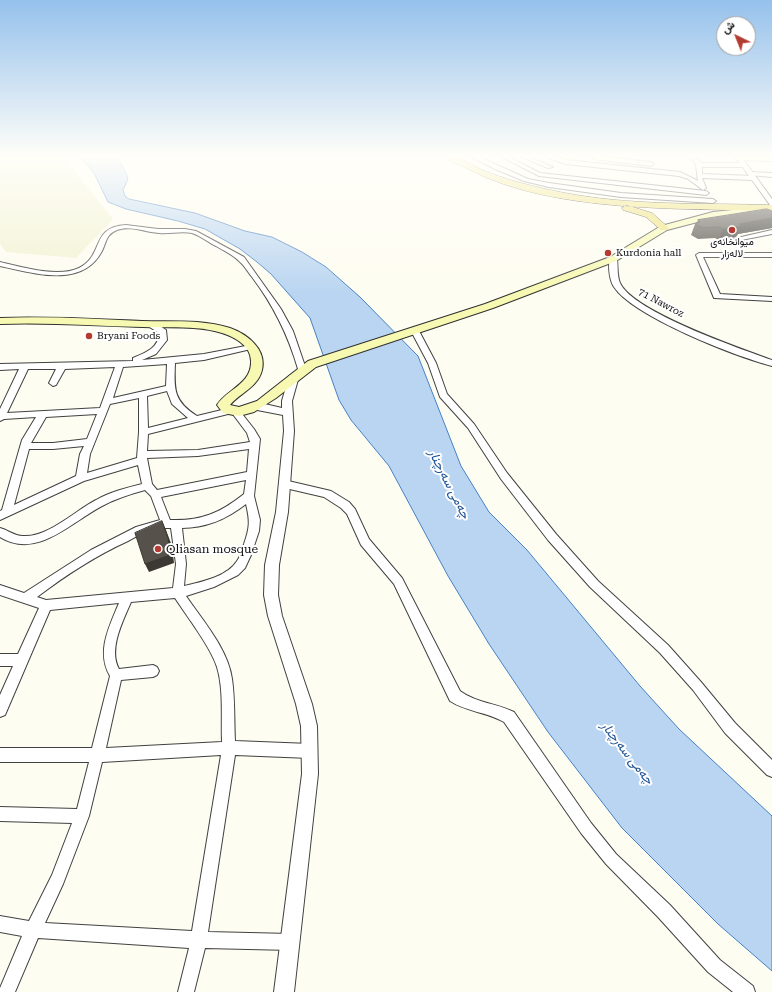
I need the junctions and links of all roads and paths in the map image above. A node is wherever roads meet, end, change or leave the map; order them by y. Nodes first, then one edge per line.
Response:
1 (599, 201) edge
2 (631, 201) edge
3 (688, 201) edge
4 (705, 201) edge
5 (714, 202) junction
6 (772, 207) edge
7 (749, 208) junction
8 (772, 214) edge
9 (664, 228) junction
10 (772, 232) edge
11 (731, 240) dead end
12 (772, 255) edge
13 (613, 259) junction
14 (0, 264) edge
15 (772, 299) edge
16 (0, 321) edge
17 (152, 324) junction
18 (413, 332) junction
19 (251, 347) junction
20 (171, 360) junction
21 (120, 363) junction
22 (131, 363) junction
23 (772, 363) edge
24 (25, 366) junction
25 (62, 366) junction
26 (0, 367) edge
27 (298, 372) junction
28 (53, 383) dead end
29 (170, 388) junction
30 (143, 394) junction
31 (107, 402) junction
32 (256, 406) junction
33 (103, 411) junction
34 (233, 412) junction
35 (288, 413) junction
36 (43, 414) junction
37 (0, 417) edge
38 (197, 420) junction
39 (144, 432) junction
40 (90, 442) junction
41 (254, 445) junction
42 (25, 446) junction
43 (142, 458) junction
44 (250, 475) junction
45 (81, 478) junction
46 (284, 484) junction
47 (148, 486) junction
48 (155, 494) junction
49 (249, 496) junction
50 (3, 514) edge
51 (171, 523) junction
52 (0, 532) edge
53 (0, 590) edge
54 (178, 593) junction
55 (26, 598) junction
56 (127, 598) junction
57 (46, 605) junction
58 (0, 660) edge
59 (22, 660) junction
60 (153, 671) dead end
61 (116, 675) junction
62 (0, 710) edge
63 (229, 748) junction
64 (310, 751) junction
65 (0, 755) edge
66 (98, 755) junction
67 (772, 770) edge
68 (0, 814) edge
69 (82, 816) junction
70 (0, 924) edge
71 (33, 930) junction
72 (199, 940) junction
73 (291, 942) junction
74 (7, 992) edge
75 (186, 992) edge
76 (284, 992) edge
77 (747, 992) edge

1 - 9 main road
2 - 7 main road
3 - 5 main road
4 - 5 street
5 - 7 main road
6 - 7 main road
7 - 8 street
7 - 9 main road
9 - 13 main road
10 - 11 street
12 - 15 street
13 - 18 main road
13 - 23 street, 71 Nawroz
14 - 27 street
16 - 17 main road
17 - 19 main road
17 - 22 street
18 - 27 main road
18 - 67 street
19 - 20 street
19 - 34 main road
20 - 22 street
20 - 29 street
21 - 22 street
21 - 25 street
21 - 31 street
24 - 25 street
24 - 26 street
24 - 37 street
25 - 28 street
27 - 32 main road
27 - 35 street
29 - 30 street
29 - 38 street
30 - 31 street
30 - 39 street
31 - 33 street
32 - 34 main road
32 - 35 street
33 - 36 street
33 - 40 street
34 - 38 street
34 - 41 street
35 - 46 street
36 - 37 street
36 - 42 street
38 - 39 street
39 - 43 street
40 - 42 street
40 - 45 street
41 - 43 street
41 - 44 street
42 - 50 street
43 - 45 street
43 - 47 street
44 - 48 street
44 - 49 street
45 - 50 street
46 - 64 street
46 - 77 street
47 - 48 street
47 - 52 street
48 - 51 street
49 - 51 street
49 - 54 street
51 - 54 street
51 - 55 street
53 - 55 street
54 - 56 street
54 - 63 street
55 - 57 street
56 - 57 street
56 - 61 street
57 - 59 street
58 - 59 street
59 - 62 street
60 - 61 street
61 - 66 street
63 - 64 street
63 - 66 street
63 - 72 street
64 - 73 street
65 - 66 street
66 - 69 street
68 - 69 street
69 - 71 street
70 - 71 street
71 - 72 street
71 - 74 street
72 - 73 street
72 - 75 street
73 - 76 street

